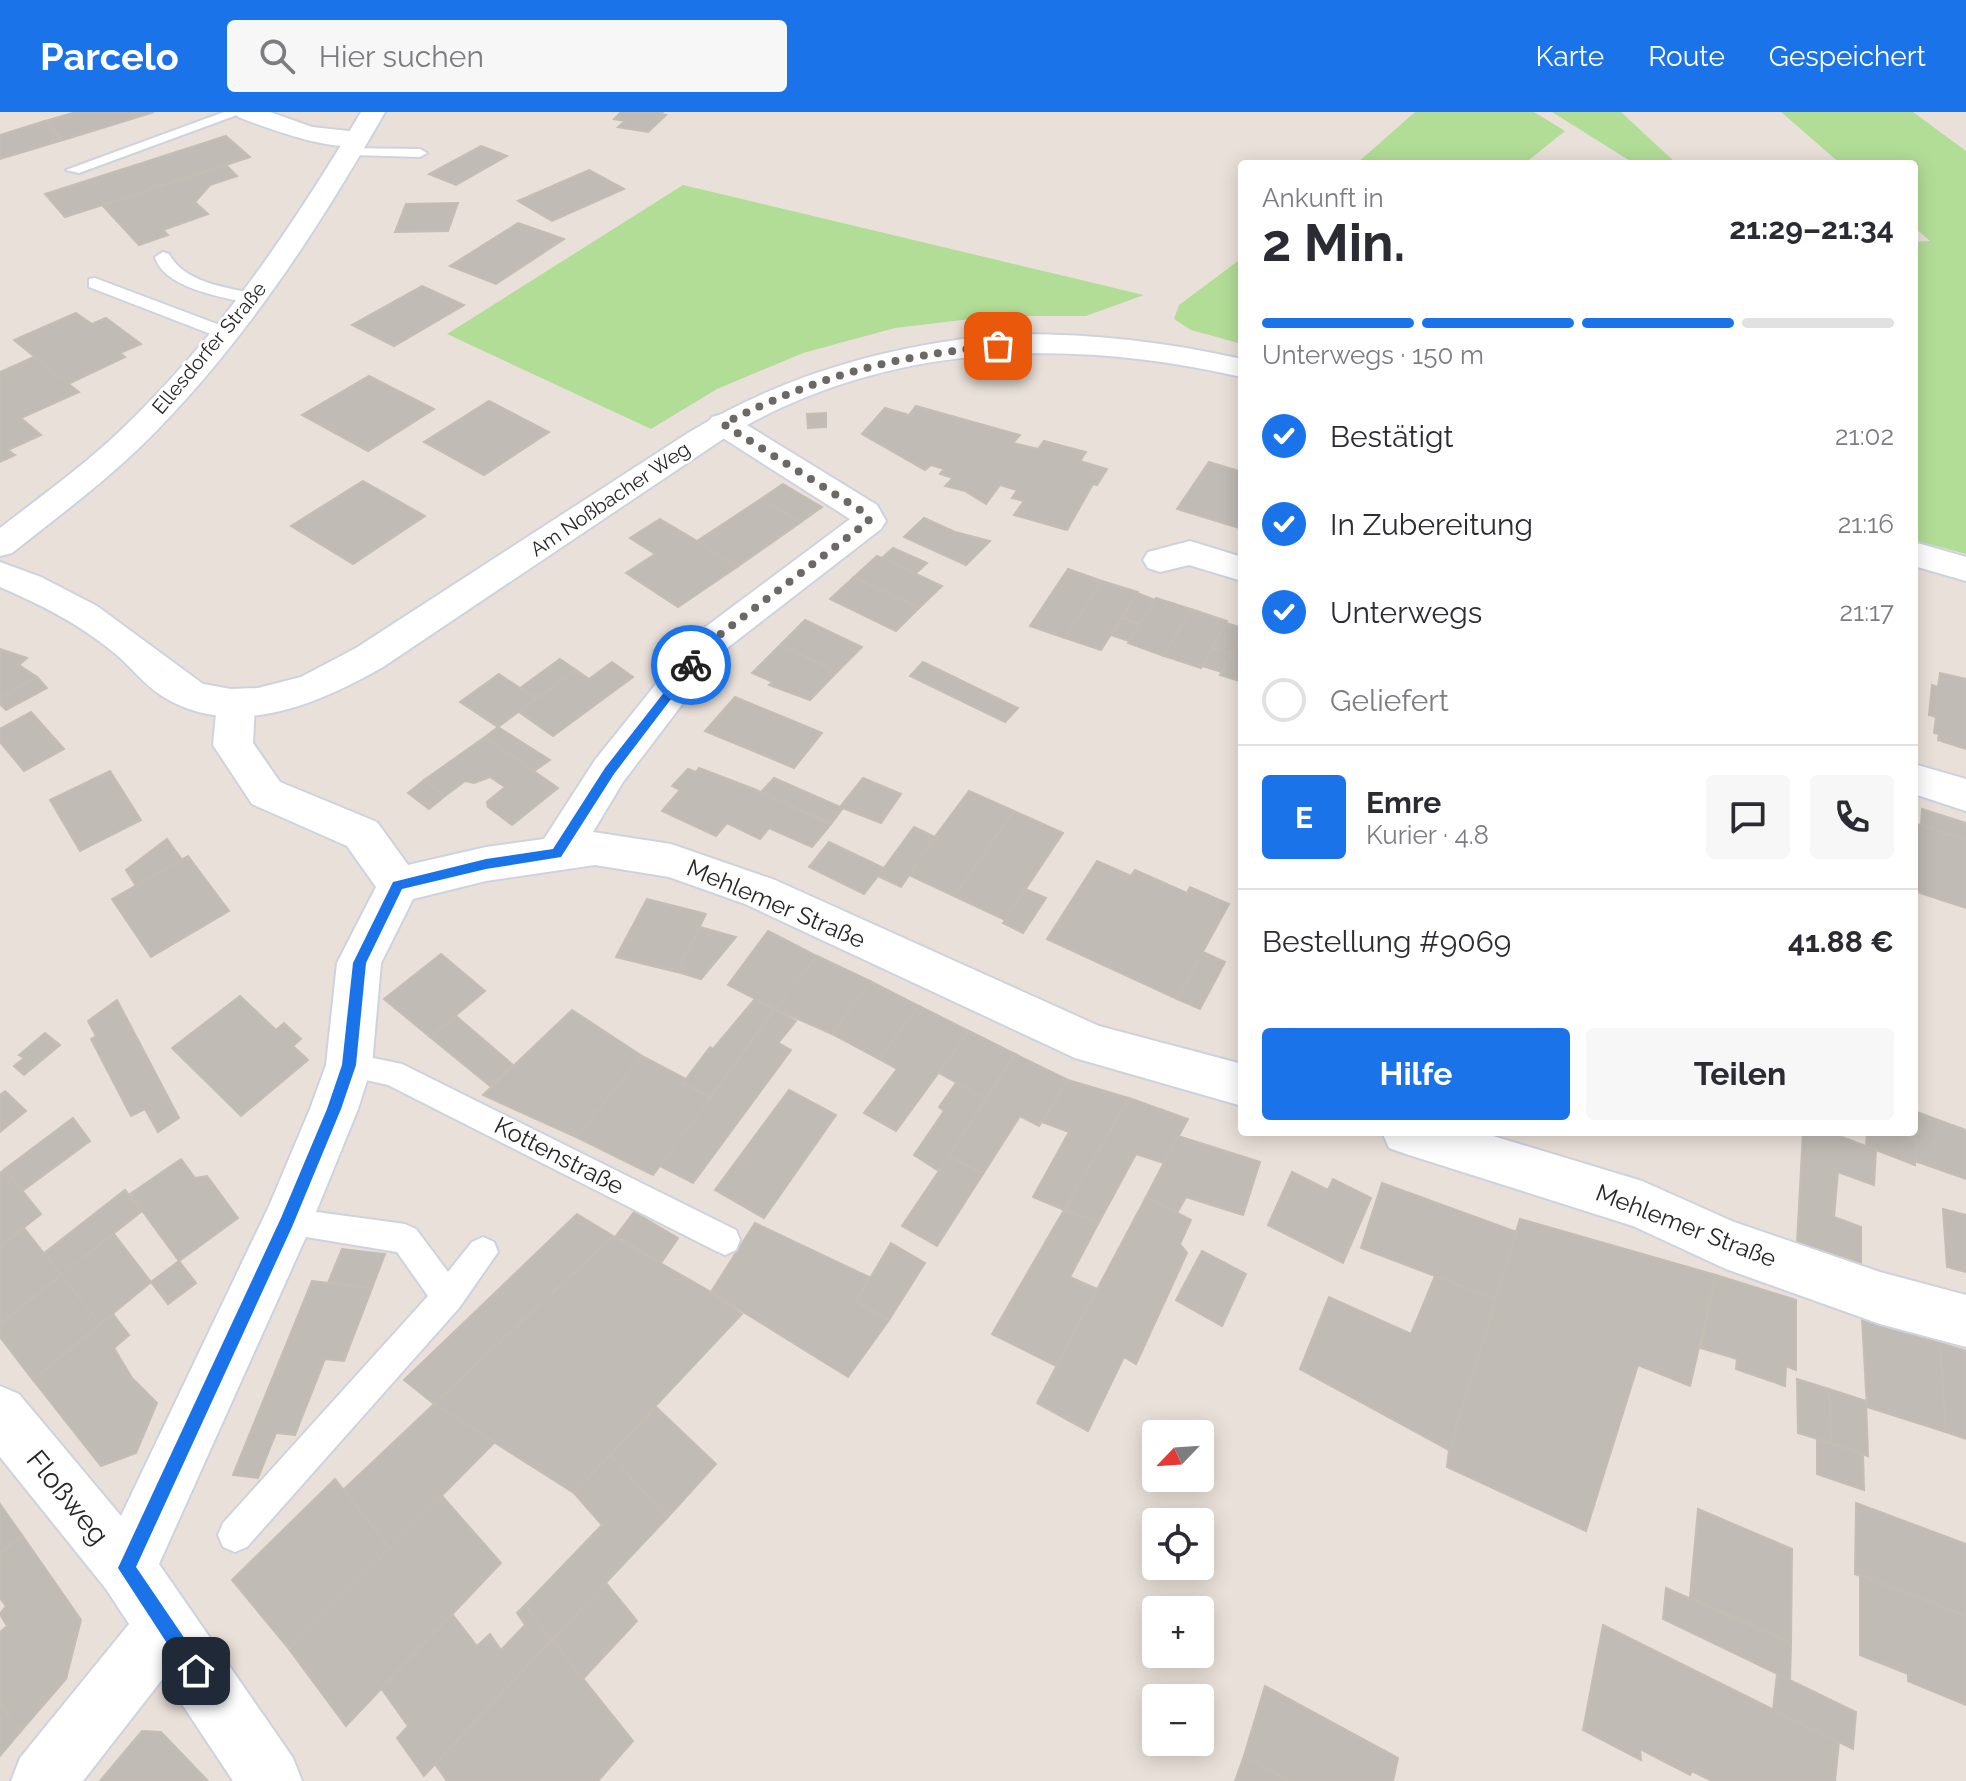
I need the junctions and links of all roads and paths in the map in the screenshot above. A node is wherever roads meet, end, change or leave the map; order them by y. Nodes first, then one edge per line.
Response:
1 (238, 112) edge
2 (247, 112) edge
3 (373, 112) edge
4 (355, 144) junction
5 (420, 153) dead end
6 (74, 170) dead end
7 (163, 257) dead end
8 (95, 283) dead end
9 (255, 299) junction
10 (227, 334) junction
11 (1238, 367) edge
12 (723, 424) junction
13 (0, 545) edge
14 (1918, 555) edge
15 (1160, 560) dead end
16 (1238, 568) edge
17 (1966, 569) edge
18 (0, 574) edge
19 (236, 703) junction
20 (1918, 780) edge
21 (1966, 795) edge
22 (557, 854) junction
23 (398, 885) junction
24 (371, 1069) junction
25 (1238, 1084) edge
26 (1419, 1136) edge
27 (287, 1222) junction
28 (725, 1240) dead end
29 (483, 1252) dead end
30 (448, 1297) junction
31 (1966, 1321) edge
32 (0, 1413) edge
33 (235, 1535) dead end
34 (127, 1568) junction
35 (166, 1626) junction
36 (43, 1781) edge
37 (270, 1781) edge

1 - 6 lane
2 - 4 street
3 - 4 street, Ellesdorfer Straße
4 - 5 lane
4 - 9 street, Ellesdorfer Straße
7 - 9 lane
8 - 10 lane
9 - 10 street, Ellesdorfer Straße
10 - 13 street, Ellesdorfer Straße
11 - 12 street, Am Noßbacher Weg
12 - 19 street, Am Noßbacher Weg
12 - 22 street
14 - 17 street
15 - 16 street
18 - 19 street
19 - 23 street
20 - 21 street
22 - 23 street, Mehlemer Straße
22 - 25 street, Mehlemer Straße
23 - 24 street
24 - 27 street
24 - 28 lane, Kottenstraße
26 - 31 street, Mehlemer Straße
27 - 30 lane
27 - 34 street
29 - 30 lane
30 - 33 lane
32 - 34 street, Floßweg
34 - 35 street, Floßweg
35 - 36 street
35 - 37 street, Floßweg

